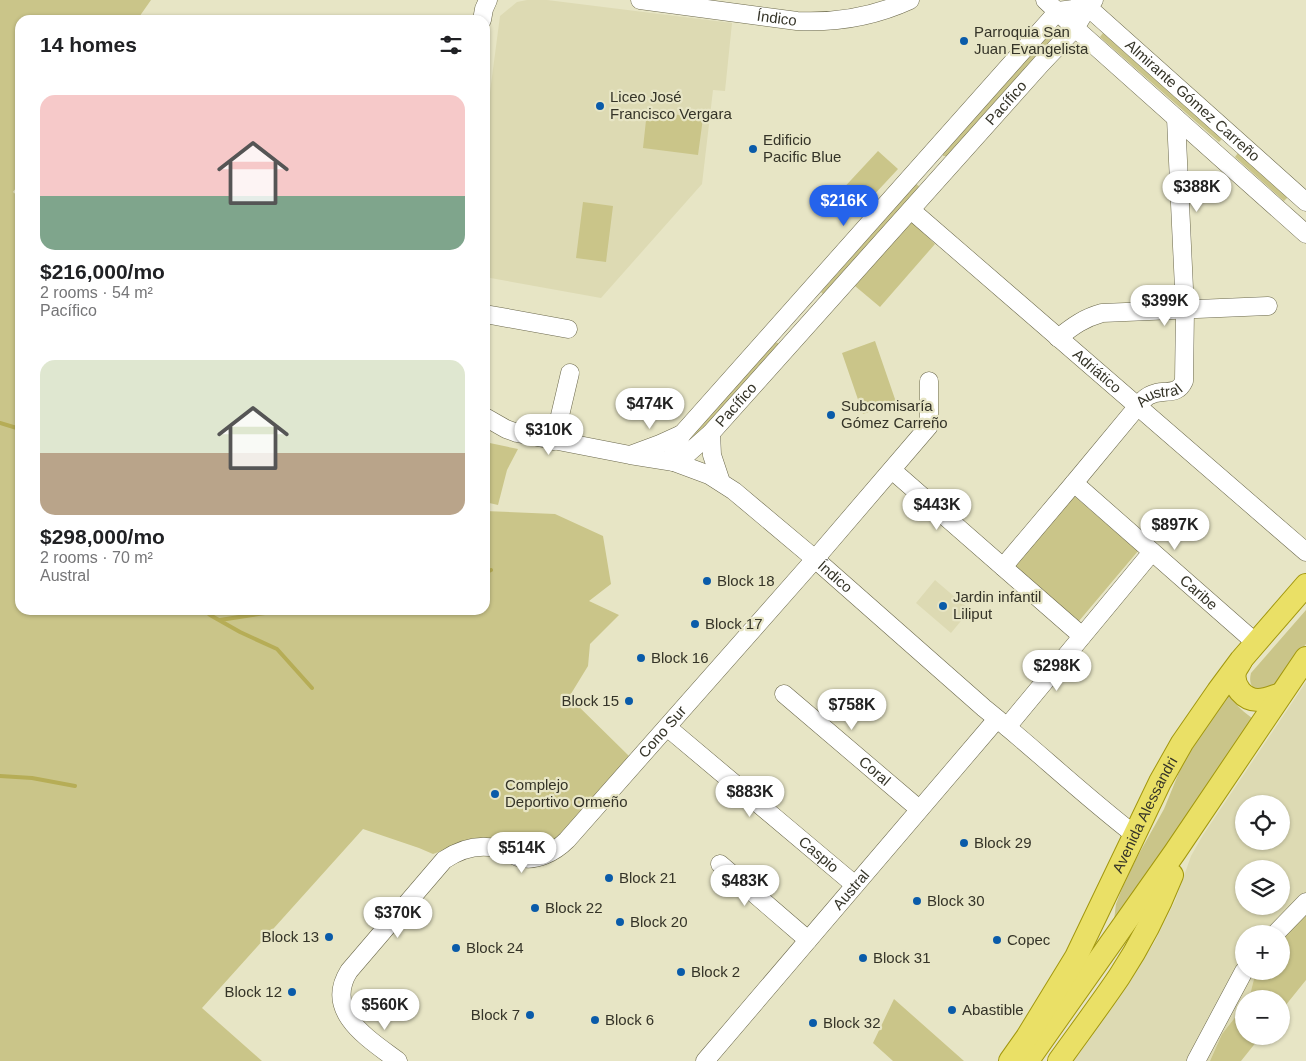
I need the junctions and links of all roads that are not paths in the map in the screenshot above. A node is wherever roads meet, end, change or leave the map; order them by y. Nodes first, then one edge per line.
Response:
1 (640, 0) edge
2 (910, 0) edge
3 (1087, 2) edge
4 (1052, 6) edge
5 (1075, 28) junction
6 (1176, 118) junction
7 (1234, 138) junction
8 (1217, 155) junction
9 (1303, 199) edge
10 (911, 210) junction
11 (1284, 214) junction
12 (1306, 234) edge
13 (1268, 306) dead end
14 (1185, 310) junction
15 (490, 315) edge
16 (568, 329) dead end
17 (1058, 338) junction
18 (570, 373) dead end
19 (929, 382) dead end
20 (1137, 406) junction
21 (490, 420) edge
22 (712, 433) junction
23 (682, 434) junction
24 (554, 440) junction
25 (630, 455) junction
26 (674, 462) junction
27 (892, 470) junction
28 (721, 482) junction
29 (1074, 483) junction
30 (1152, 552) junction
31 (1306, 552) edge
32 (815, 560) junction
33 (1003, 567) junction
34 (1306, 585) edge
35 (1082, 636) junction
36 (1256, 643) junction
37 (1241, 660) junction
38 (1303, 664) edge
39 (784, 694) dead end
40 (1281, 694) junction
41 (1002, 723) junction
42 (667, 726) junction
43 (920, 809) junction
44 (1135, 835) junction
45 (1175, 852) junction
46 (720, 864) dead end
47 (1111, 883) junction
48 (855, 886) junction
49 (1306, 902) edge
50 (1284, 925) edge
51 (808, 940) junction
52 (1110, 946) junction
53 (1239, 980) edge
54 (1101, 1001) junction
55 (398, 1061) edge
56 (705, 1061) edge
57 (1010, 1061) edge
58 (1028, 1061) edge
59 (1060, 1061) edge
60 (1196, 1061) edge

1 - 2 street, Índico
3 - 4 street
3 - 5 street, Pacífico
3 - 7 street, Almirante Gómez Carreño
4 - 5 street, Almirante Gómez Carreño
4 - 23 street, Pacífico
5 - 6 street, Almirante Gómez Carreño
5 - 10 street, Pacífico
6 - 8 street, Almirante Gómez Carreño
6 - 14 street, Austral
7 - 8 street
7 - 9 street, Almirante Gómez Carreño
8 - 11 street, Almirante Gómez Carreño
9 - 11 street
10 - 17 street, Adriático
10 - 22 street, Pacífico
11 - 12 street, Almirante Gómez Carreño
13 - 14 street
14 - 17 street
14 - 20 street, Austral
15 - 16 street
17 - 20 street, Adriático
18 - 24 street
19 - 27 street, Cono Sur
20 - 29 street, Austral
20 - 31 street, Adriático
21 - 24 street, Índico
22 - 26 street, Pacífico
22 - 28 street
23 - 25 street
23 - 26 street, Pacífico
24 - 25 street, Índico
25 - 26 street, Índico
26 - 28 street, Índico
27 - 32 street, Cono Sur
27 - 33 street
28 - 32 street, Índico
29 - 30 street, Caribe
29 - 33 street, Austral
30 - 35 street, Austral
30 - 36 street, Caribe
32 - 41 street, Índico
32 - 42 street, Cono Sur
33 - 35 street
34 - 36 main road, Avenida Alessandri
35 - 41 street, Austral
36 - 37 main road, Avenida Alessandri
37 - 40 main road
37 - 44 main road, Avenida Alessandri
38 - 40 main road
39 - 43 street, Coral
40 - 45 main road
41 - 43 street, Austral
41 - 44 street, Índico
42 - 48 street, Caspio
42 - 55 street, Cono Sur
43 - 48 street, Austral
44 - 47 main road, Avenida Alessandri
45 - 52 main road
45 - 54 main road
46 - 51 street
47 - 52 main road
47 - 57 main road, Avenida Alessandri
48 - 51 street, Austral
49 - 50 street
51 - 56 street, Austral
52 - 54 main road
52 - 58 main road
53 - 60 street
54 - 59 main road

